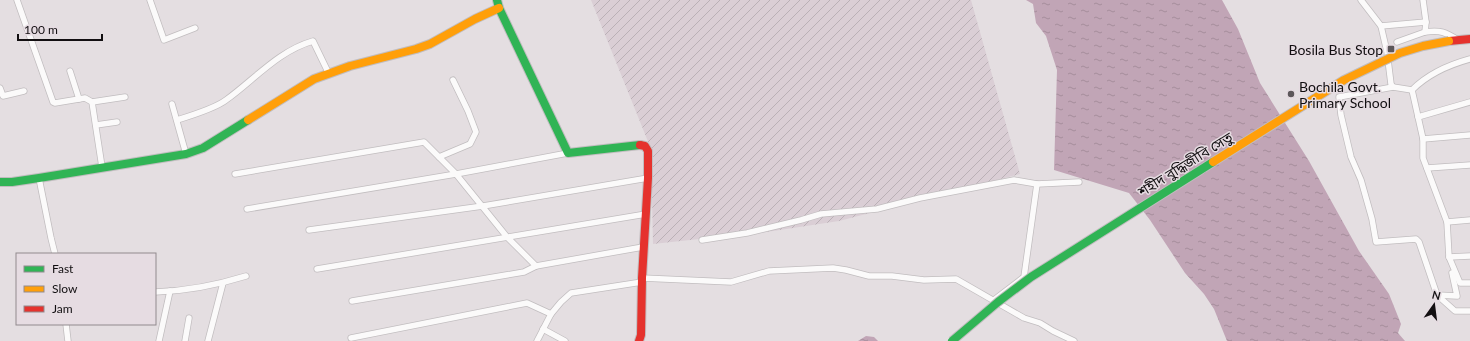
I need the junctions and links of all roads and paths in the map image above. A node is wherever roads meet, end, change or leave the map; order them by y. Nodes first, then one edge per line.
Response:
1 (17, 0) edge
2 (150, 0) edge
3 (1361, 0) edge
4 (1423, 0) edge
5 (498, 4) edge
6 (1426, 22) junction
7 (1381, 26) junction
8 (195, 28) dead end
9 (1425, 32) junction
10 (1470, 39) edge
11 (1454, 41) junction
12 (1397, 42) dead end
13 (1470, 59) edge
14 (70, 71) dead end
15 (329, 74) junction
16 (453, 80) dead end
17 (1393, 86) junction
18 (0, 88) edge
19 (1412, 90) junction
20 (24, 91) dead end
21 (125, 97) dead end
22 (79, 99) junction
23 (92, 102) junction
24 (1470, 102) edge
25 (172, 104) dead end
26 (1418, 117) junction
27 (177, 120) junction
28 (117, 122) dead end
29 (96, 125) junction
30 (1470, 135) edge
31 (1423, 139) junction
32 (568, 153) junction
33 (186, 154) junction
34 (439, 157) junction
35 (1470, 165) edge
36 (102, 167) junction
37 (1428, 168) junction
38 (235, 174) dead end
39 (456, 174) junction
40 (39, 178) junction
41 (648, 178) junction
42 (0, 182) edge
43 (1079, 182) dead end
44 (1037, 184) junction
45 (483, 206) junction
46 (247, 210) dead end
47 (646, 214) junction
48 (1470, 220) edge
49 (1447, 222) junction
50 (309, 230) dead end
51 (507, 236) junction
52 (702, 240) dead end
53 (643, 247) junction
54 (56, 253) edge
55 (1470, 256) edge
56 (1449, 257) junction
57 (536, 266) junction
58 (317, 269) dead end
59 (1455, 272) junction
60 (246, 276) dead end
61 (642, 280) junction
62 (223, 283) junction
63 (1470, 283) edge
64 (170, 291) junction
65 (156, 292) edge
66 (1437, 295) junction
67 (994, 300) junction
68 (352, 301) dead end
69 (1470, 311) edge
70 (551, 314) junction
71 (190, 318) dead end
72 (66, 325) edge
73 (543, 329) junction
74 (351, 338) dead end
75 (68, 341) edge
76 (159, 341) edge
77 (185, 341) edge
78 (208, 341) edge
79 (537, 341) edge
80 (564, 341) edge
81 (639, 341) edge
82 (952, 341) edge
83 (1074, 341) edge

1 - 22 street
2 - 8 street
3 - 7 street
4 - 6 street
5 - 15 street
5 - 32 street
6 - 7 street
6 - 9 street
7 - 17 street
9 - 11 street
9 - 12 street
10 - 11 street, শহীদ বুদ্ধিজীবি সেতু
11 - 82 street, শহীদ বুদ্ধিজীবি সেতু, bridge
13 - 19 street
14 - 22 street
15 - 27 street
15 - 33 street
16 - 34 street
17 - 19 street
17 - 66 street
18 - 20 street
19 - 26 street
21 - 23 street
22 - 23 street
23 - 29 street
24 - 26 street
25 - 27 street
26 - 31 street
27 - 33 street
28 - 29 street
29 - 36 street
30 - 31 street
31 - 37 street
32 - 39 street
32 - 41 street
33 - 36 street
34 - 38 street
34 - 39 street
35 - 37 street
36 - 40 street
37 - 49 street
39 - 45 street
39 - 46 street
40 - 42 street
40 - 54 street
41 - 45 street
41 - 47 street
43 - 44 street
44 - 52 street
44 - 67 street
45 - 50 street
45 - 51 street
47 - 51 street
47 - 53 street
48 - 49 street
49 - 56 street
51 - 57 street
51 - 58 street
53 - 57 street
53 - 61 street
55 - 56 street
56 - 59 street
57 - 68 street
59 - 63 street
59 - 66 street
60 - 62 street
61 - 67 street
61 - 70 street
61 - 81 street
62 - 64 street
62 - 78 street
64 - 65 street
64 - 76 street
66 - 69 street
67 - 83 street
70 - 73 street
70 - 74 street
71 - 77 street
72 - 75 street
73 - 79 street
73 - 80 street

